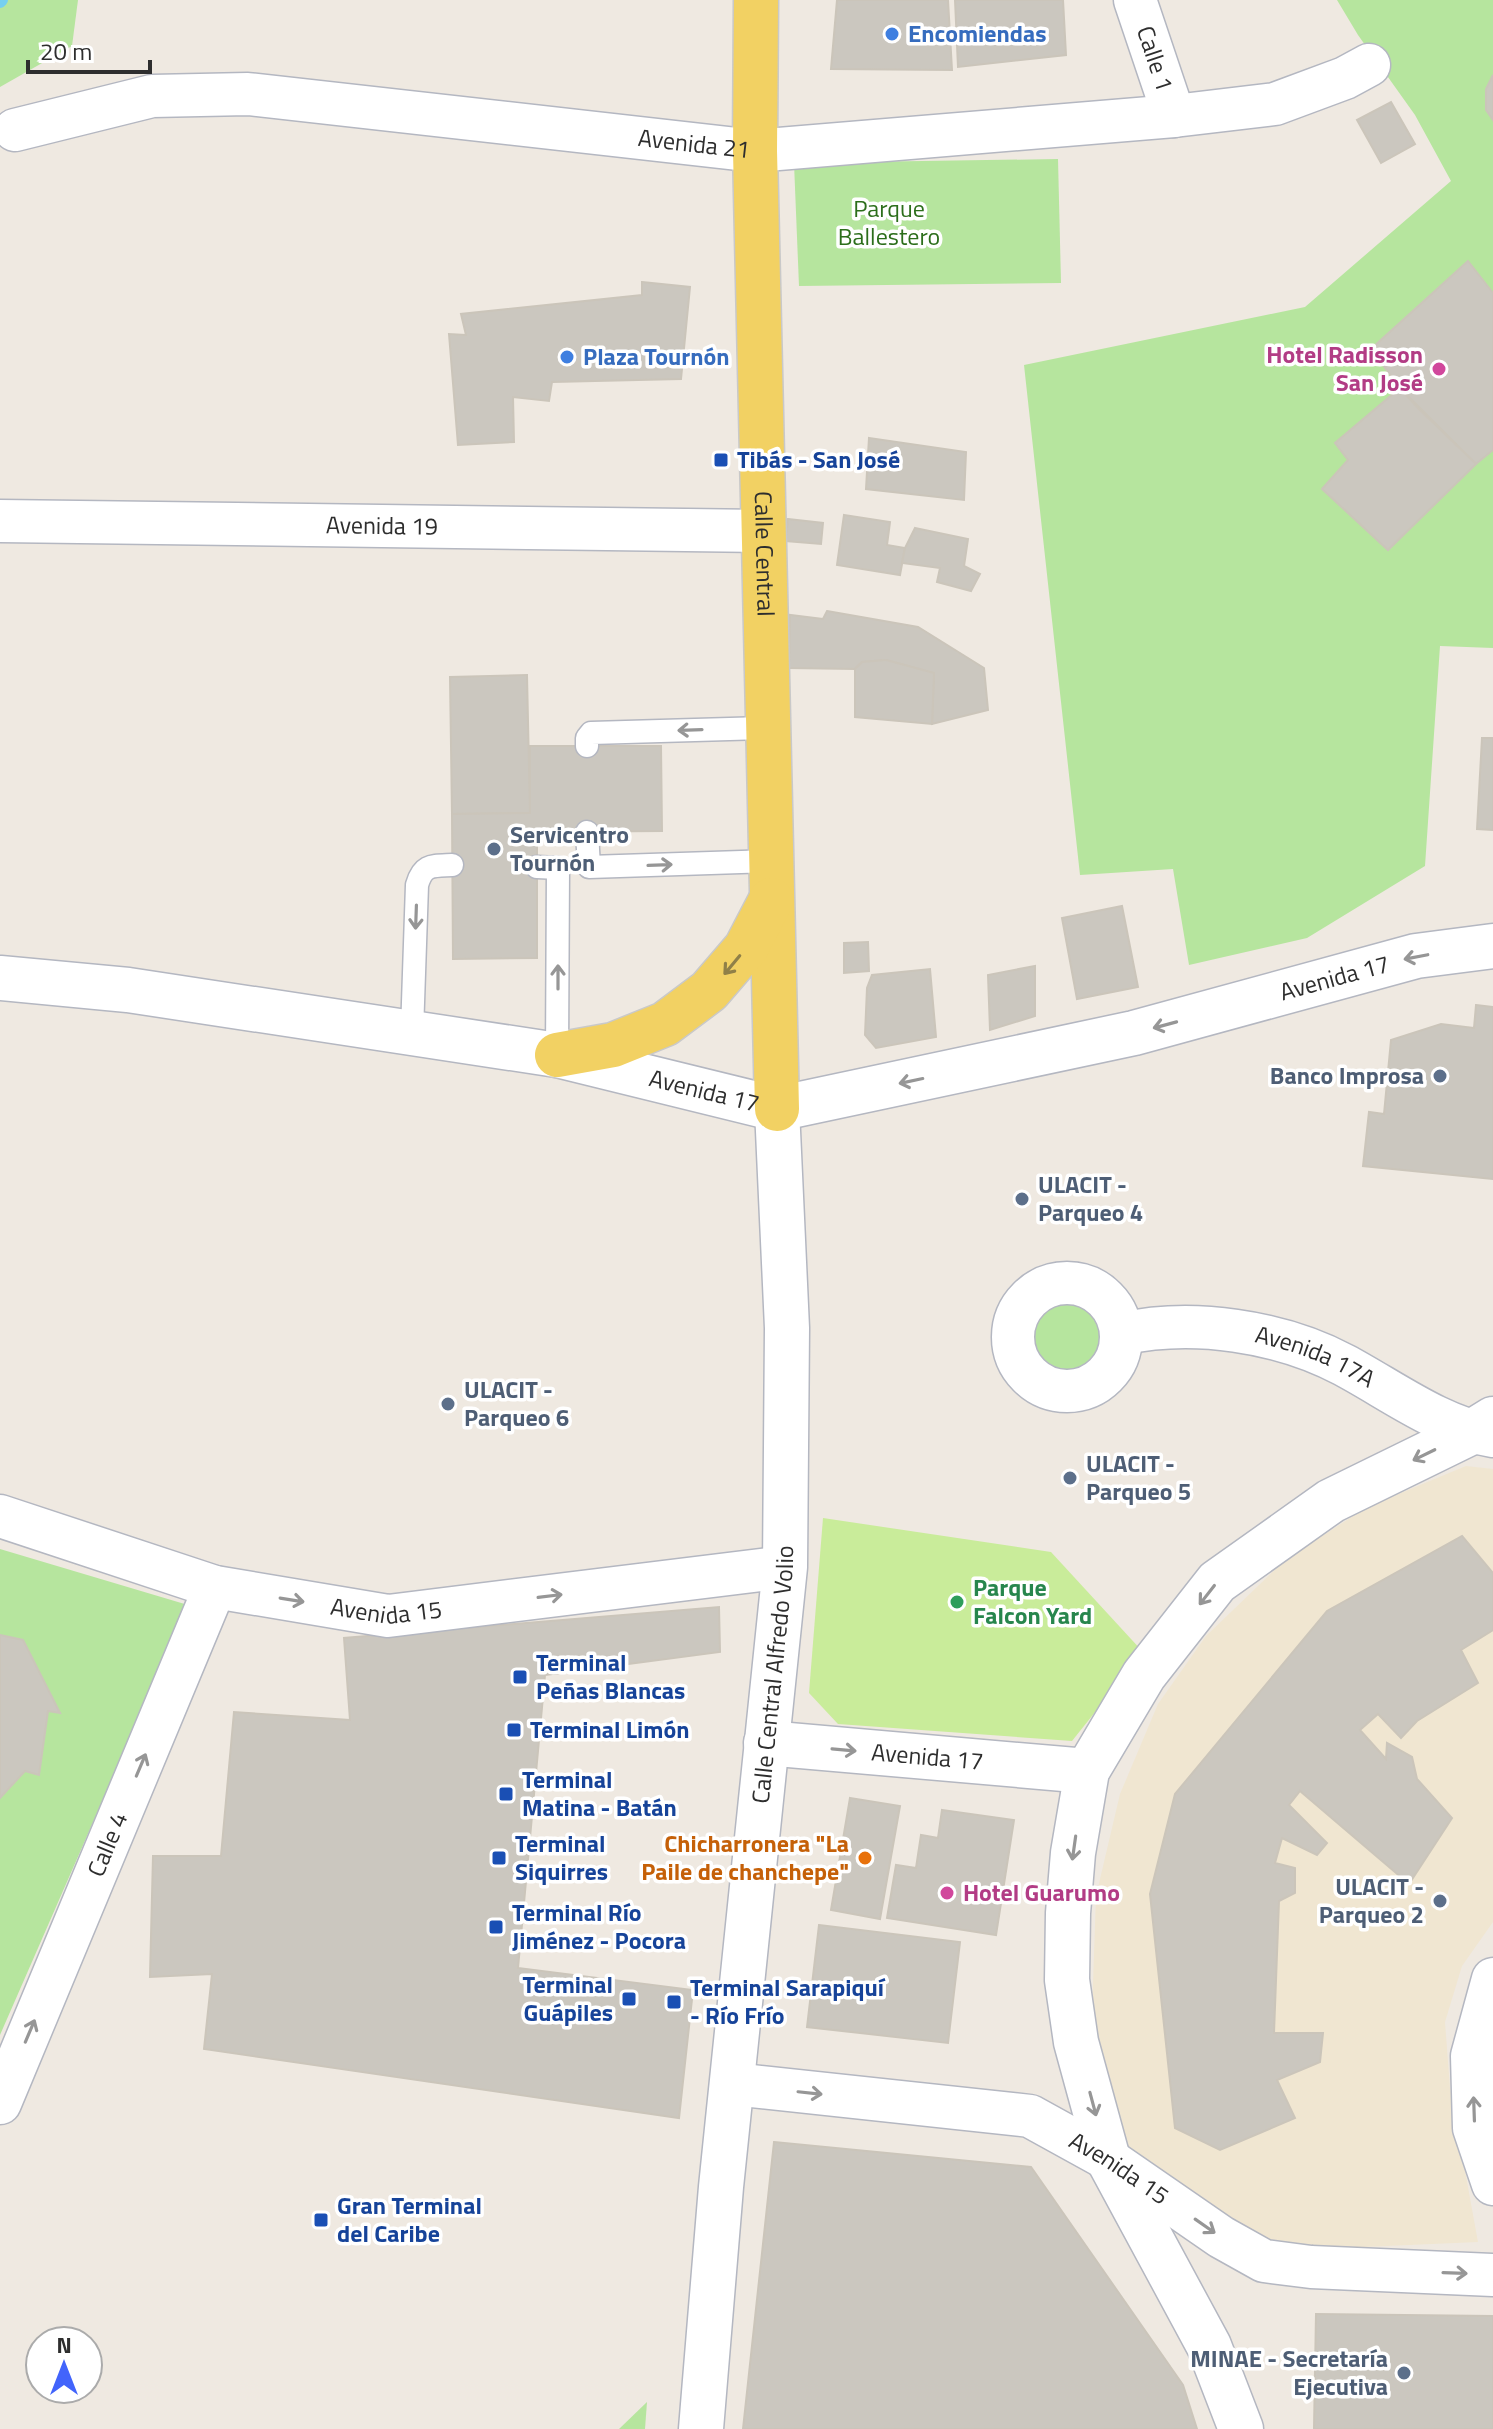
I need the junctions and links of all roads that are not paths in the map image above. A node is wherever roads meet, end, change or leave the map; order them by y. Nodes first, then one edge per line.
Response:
1 (756, 0) edge
2 (1135, 0) edge
3 (1369, 65) dead end
4 (1174, 116) junction
5 (15, 130) dead end
6 (755, 151) junction
7 (0, 521) edge
8 (764, 531) junction
9 (768, 728) junction
10 (587, 746) dead end
11 (587, 832) dead end
12 (452, 865) dead end
13 (589, 867) junction
14 (772, 879) junction
15 (1493, 946) edge
16 (0, 978) edge
17 (412, 1032) junction
18 (557, 1055) junction
19 (777, 1109) junction
20 (1122, 1334) dead end
21 (1486, 1429) edge
22 (0, 1516) edge
23 (785, 1567) junction
24 (215, 1587) junction
25 (766, 1743) junction
26 (1087, 1771) junction
27 (1493, 1979) edge
28 (733, 2084) junction
29 (0, 2103) edge
30 (1108, 2159) junction
31 (1493, 2184) edge
32 (1493, 2275) edge
33 (701, 2429) edge
34 (1241, 2429) edge

1 - 6 main road, Calle Central
2 - 4 street, Calle 1
3 - 4 street, Avenida 21
4 - 6 street, Avenida 21
5 - 6 street, Avenida 21
6 - 8 main road, Calle Central
7 - 8 street, Avenida 19
8 - 9 main road, Calle Central
9 -> 10 lane
9 - 14 main road, Calle Central
11 - 13 lane
12 -> 17 lane
13 -> 14 lane
18 -> 13 lane
14 -> 18 main road
14 - 19 main road, Calle Central
15 -> 19 street, Avenida 17
16 - 17 street, Avenida 17
17 - 18 street, Avenida 17
18 - 19 street, Avenida 17
19 - 23 street, Calle Central Alfredo Volio
20 - 21 street, Avenida 17A
21 -> 26 street
22 - 24 street, Avenida 15
24 -> 23 street, Avenida 15
23 - 25 street, Calle Central Alfredo Volio
29 -> 24 street, Calle 4
25 -> 26 street, Avenida 17
25 - 28 street, Calle Central Alfredo Volio
26 -> 30 street
31 -> 27 street
28 -> 30 street, Avenida 15
28 - 33 street, Calle Central Alfredo Volio
30 -> 32 street, Avenida 15
30 - 34 street

